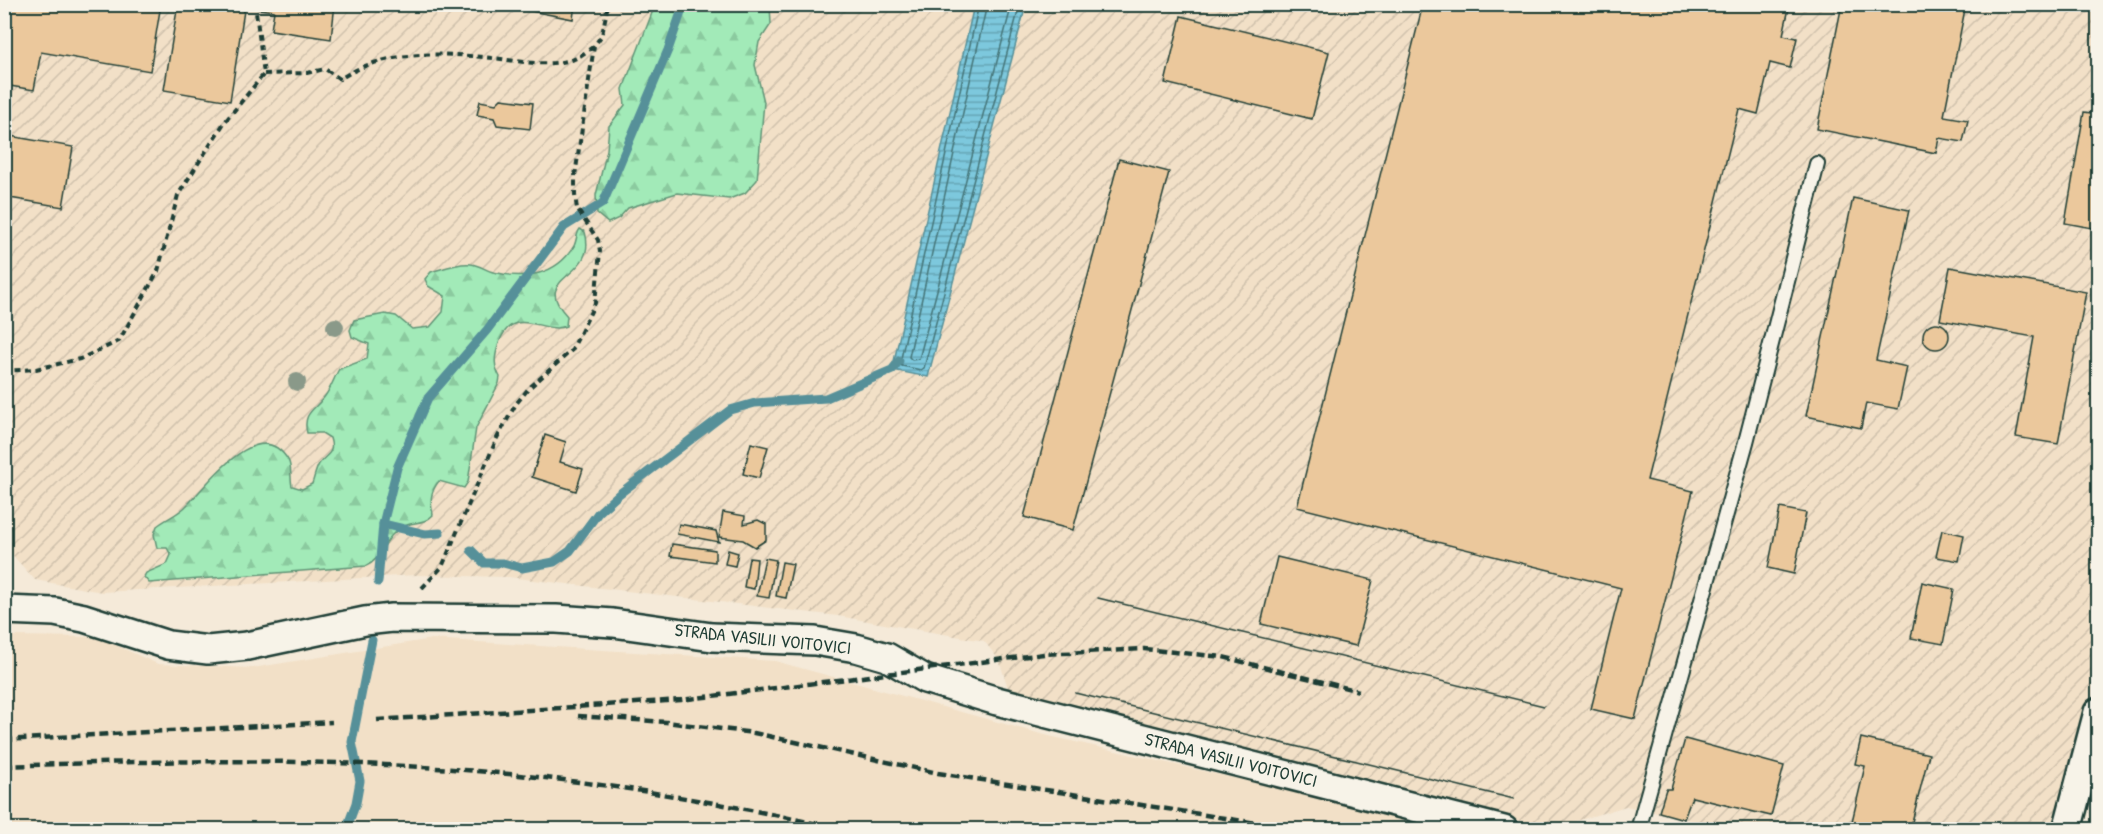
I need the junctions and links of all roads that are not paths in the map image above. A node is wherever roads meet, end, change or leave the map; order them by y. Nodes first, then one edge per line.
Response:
1 (1817, 164) dead end
2 (4, 610) edge
3 (2098, 712) edge
4 (1504, 830) edge
5 (1638, 830) edge
6 (2067, 830) edge

1 - 5 lane
2 - 4 street, STRADA VASILII VOITOVICI
3 - 6 street

